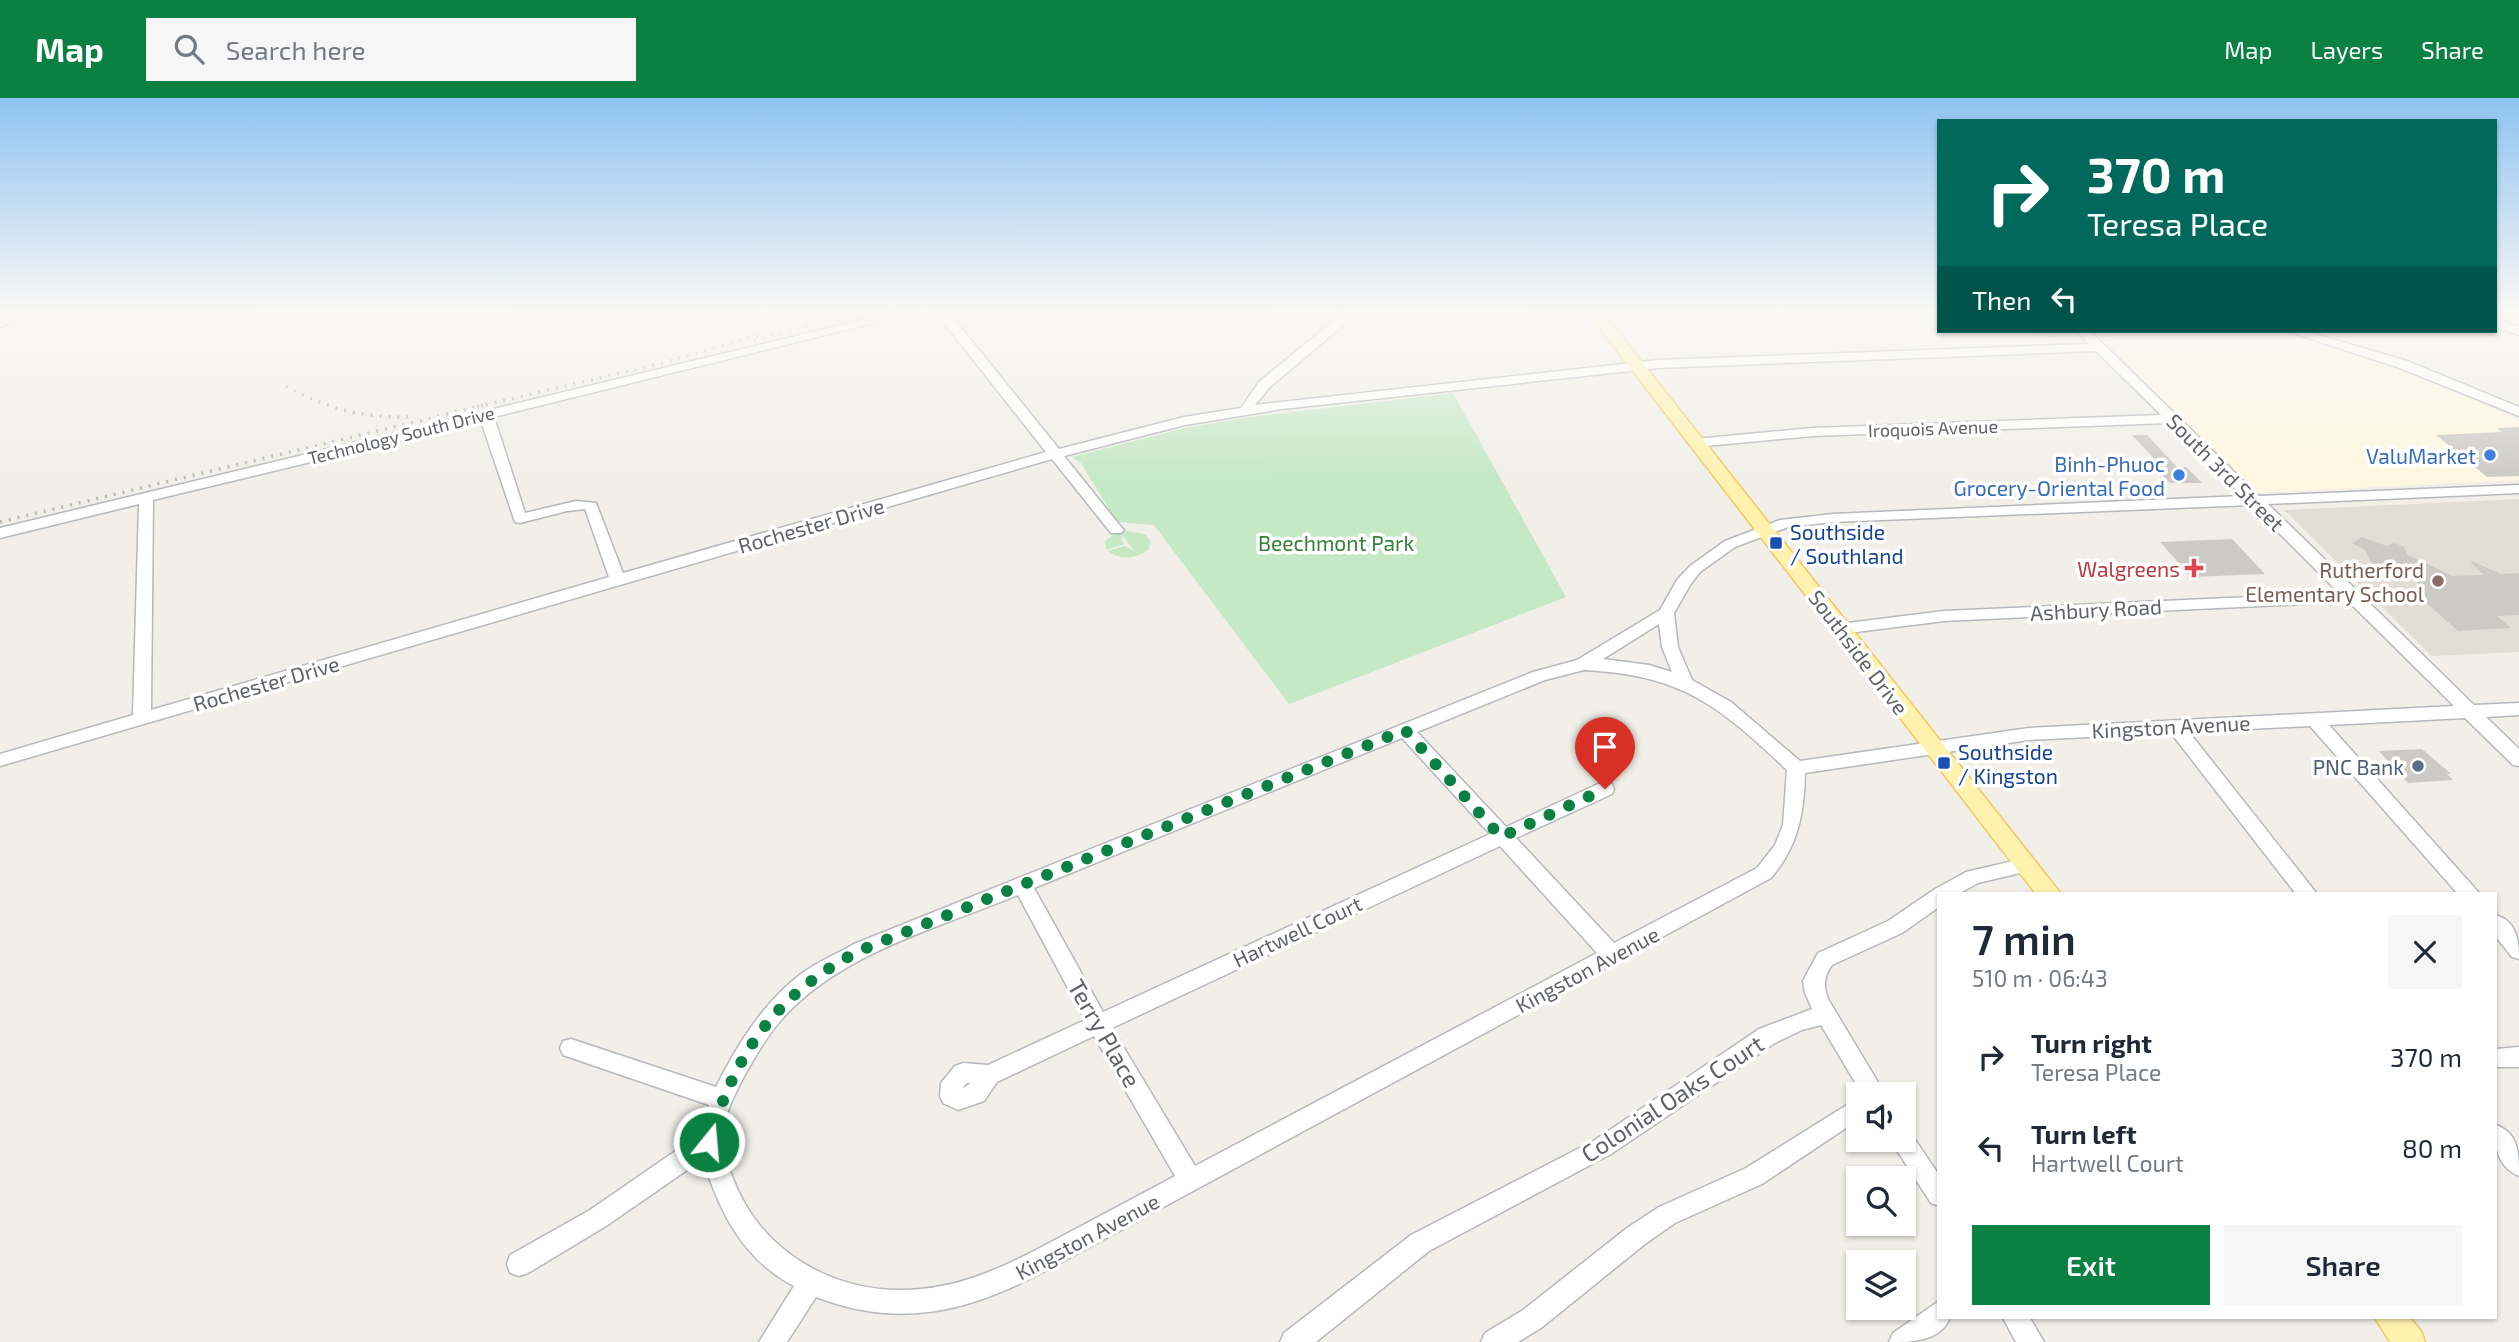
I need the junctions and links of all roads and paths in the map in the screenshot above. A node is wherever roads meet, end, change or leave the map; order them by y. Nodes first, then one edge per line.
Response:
1 (682, 367) edge
2 (986, 367) edge
3 (1286, 367) edge
4 (1637, 367) joint
5 (2120, 367) edge
6 (2411, 367) edge
7 (1248, 410) junction
8 (2519, 412) edge
9 (486, 414) junction
10 (2172, 419) junction
11 (1695, 443) junction
12 (1056, 454) junction
13 (2519, 489) edge
14 (146, 498) junction
15 (2255, 500) junction
16 (1765, 529) junction
17 (1116, 530) dead end
18 (0, 533) edge
19 (618, 581) junction
20 (2353, 597) junction
21 (1666, 612) junction
22 (1840, 629) junction
23 (1583, 664) junction
24 (1685, 681) junction
25 (2519, 709) edge
26 (2469, 712) junction
27 (142, 719) junction
28 (2314, 719) junction
29 (2175, 726) junction
30 (1405, 730) junction
31 (1934, 749) junction
32 (0, 760) edge
33 (2519, 760) edge
34 (1796, 768) junction
35 (1605, 789) dead end
36 (1501, 837) junction
37 (2026, 865) junction
38 (1022, 884) junction
39 (1948, 892) edge
40 (2047, 892) edge
41 (2305, 892) edge
42 (2468, 892) edge
43 (1937, 899) edge
44 (2497, 924) edge
45 (2519, 951) edge
46 (1612, 956) junction
47 (1826, 1015) junction
48 (1098, 1023) junction
49 (571, 1048) dead end
50 (2519, 1057) edge
51 (2497, 1058) edge
52 (989, 1075) dead end
53 (1867, 1082) edge
54 (722, 1099) junction
55 (1846, 1116) edge
56 (2497, 1136) edge
57 (709, 1142) junction
58 (1911, 1152) edge
59 (2519, 1165) edge
60 (1191, 1181) junction
61 (1937, 1192) edge
62 (519, 1265) dead end
63 (812, 1282) junction
64 (1937, 1316) edge
65 (2017, 1319) edge
66 (2391, 1319) edge
67 (772, 1342) edge
68 (1293, 1342) edge
69 (1494, 1342) edge
70 (1902, 1342) edge
71 (2031, 1342) edge
72 (2410, 1342) edge

1 - 9 street, Technology South Drive
2 - 12 street
3 - 7 street
4 - 7 street, Rochester Drive
4 - 11 main road, Southside Drive
5 - 10 street, South 3rd Street
6 - 8 street
7 - 12 street, Rochester Drive
9 - 14 street, Technology South Drive
9 - 19 street
10 - 11 street, Iroquois Avenue
10 - 15 street, South 3rd Street
11 - 16 main road, Southside Drive
12 - 17 street
12 - 19 street, Rochester Drive
13 - 15 street
14 - 18 street, Technology South Drive
14 - 27 street
15 - 16 street
15 - 20 street, South 3rd Street
16 - 21 street
16 - 22 main road, Southside Drive
19 - 27 street, Rochester Drive
20 - 22 street, Ashbury Road
20 - 26 street, South 3rd Street
21 - 23 street
21 - 24 street
22 - 31 main road, Southside Drive
23 - 24 street
23 - 30 street
24 - 34 street
25 - 26 street, Kingston Avenue
26 - 28 street, Kingston Avenue
26 - 33 street, South 3rd Street
27 - 32 street, Rochester Drive
28 - 29 street, Kingston Avenue
28 - 42 street
29 - 31 street, Kingston Avenue
29 - 41 street
30 - 36 street
30 - 38 street
31 - 34 street, Kingston Avenue
31 - 37 main road, Southside Drive
34 - 46 street, Kingston Avenue
35 - 36 street, Hartwell Court
36 - 46 street
36 - 48 street, Hartwell Court
37 - 39 street
37 - 40 main road, Southside Drive
38 - 48 street, Terry Place
38 - 54 street
43 - 47 street
44 - 45 street
46 - 60 street, Kingston Avenue
47 - 53 street
47 - 68 street, Colonial Oaks Court
48 - 52 street, Hartwell Court
48 - 60 street, Terry Place
49 - 54 street
50 - 51 street
54 - 57 street
55 - 69 street
56 - 59 street
57 - 62 street
57 - 63 street, Kingston Avenue
58 - 61 street
60 - 63 street, Kingston Avenue
63 - 67 street
64 - 70 street
65 - 71 street
66 - 72 main road

